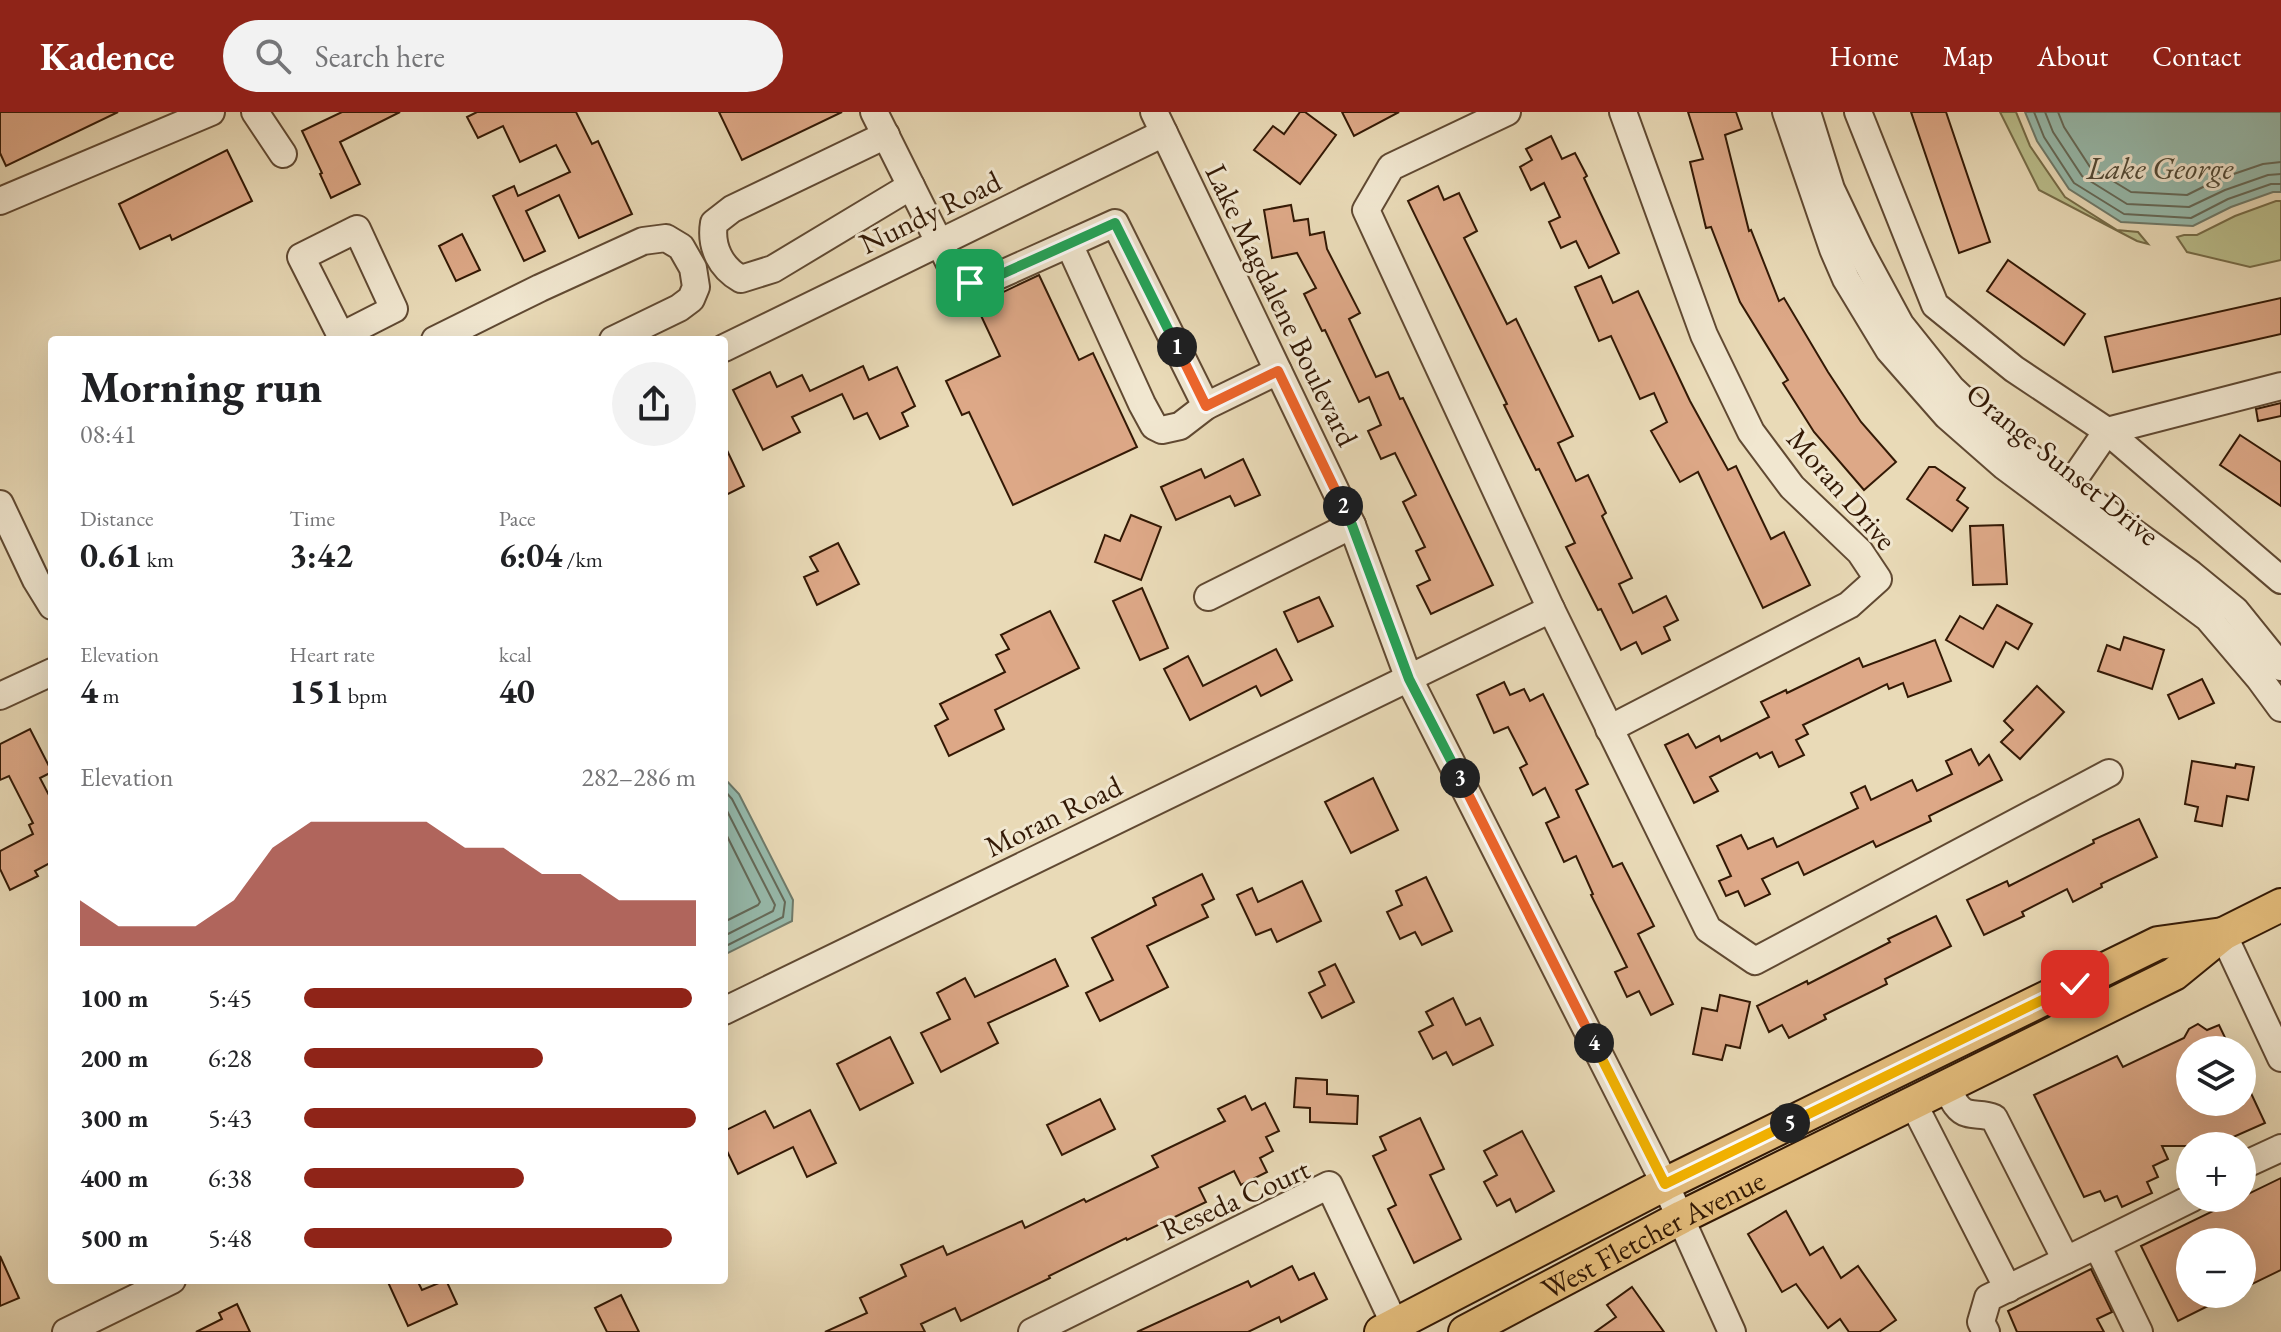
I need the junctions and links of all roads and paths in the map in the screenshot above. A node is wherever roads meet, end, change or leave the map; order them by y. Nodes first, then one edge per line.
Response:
1 (211, 112) edge
2 (255, 112) edge
3 (874, 112) edge
4 (1507, 112) edge
5 (1623, 112) edge
6 (1858, 112) edge
7 (1796, 114) edge
8 (1159, 123) edge
9 (886, 135) junction
10 (283, 154) dead end
11 (911, 186) junction
12 (0, 201) edge
13 (939, 243) junction
14 (1069, 244) junction
15 (443, 336) edge
16 (621, 336) edge
17 (728, 346) edge
18 (1278, 371) junction
19 (2281, 386) edge
20 (1206, 406) junction
21 (2107, 431) junction
22 (2063, 495) junction
23 (0, 504) edge
24 (1352, 525) junction
25 (2281, 580) edge
26 (1208, 597) dead end
27 (48, 600) edge
28 (1551, 609) junction
29 (2281, 667) edge
30 (48, 674) edge
31 (1409, 679) junction
32 (0, 696) edge
33 (2281, 708) edge
34 (1609, 729) junction
35 (2109, 773) dead end
36 (2281, 905) edge
37 (2223, 934) junction
38 (728, 1009) edge
39 (2274, 1025) edge
40 (2281, 1058) edge
41 (1946, 1086) junction
42 (1913, 1103) junction
43 (1967, 1113) junction
44 (1928, 1132) junction
45 (2281, 1148) edge
46 (2256, 1160) edge
47 (1665, 1184) junction
48 (2176, 1206) edge
49 (1682, 1217) junction
50 (2097, 1245) junction
51 (2066, 1260) junction
52 (164, 1284) edge
53 (2008, 1289) junction
54 (1388, 1328) edge
55 (66, 1332) edge
56 (1032, 1332) edge
57 (1465, 1332) edge
58 (1732, 1332) edge
59 (1986, 1332) edge
60 (2139, 1332) edge

1 - 12 street
2 - 10 street
3 - 9 street
4 - 28 street
5 - 34 street, Moran Drive
6 - 21 street
7 - 22 street, Orange Sunset Drive
8 - 13 street, Nundy Road
8 - 18 street, Lake Magdalene Boulevard
9 - 11 street
9 - 11 street
11 - 13 street
13 - 14 street
13 - 17 street, Nundy Road
14 - 20 street
14 - 20 street
15 - 16 street
18 - 20 street
18 - 24 street, Lake Magdalene Boulevard
19 - 21 street
21 - 22 street
21 - 25 street
22 - 29 street, Orange Sunset Drive
22 - 33 street, Orange Sunset Drive
23 - 27 street
24 - 26 street
24 - 31 street, Lake Magdalene Boulevard
28 - 31 street, Moran Road
28 - 34 street
30 - 32 street
31 - 38 street, Moran Road
31 - 47 street, Lake Magdalene Boulevard
34 - 35 street
36 - 37 main road, West Fletcher Avenue
37 - 39 street
37 - 41 main road, West Fletcher Avenue
37 - 47 main road, West Fletcher Avenue
39 - 40 street
41 - 42 main road, West Fletcher Avenue
41 - 43 street
42 - 44 street
42 - 49 main road, West Fletcher Avenue
43 - 44 street
43 - 51 street
44 - 53 street
45 - 46 street
47 - 49 street, Lake Magdalene Boulevard
47 - 54 main road, West Fletcher Avenue
48 - 50 street
49 - 57 main road, West Fletcher Avenue
49 - 58 street, Lake Magdalene Boulevard
50 - 51 street
50 - 60 street
51 - 53 street
52 - 55 street
53 - 59 street
54 - 56 street, Reseda Court

